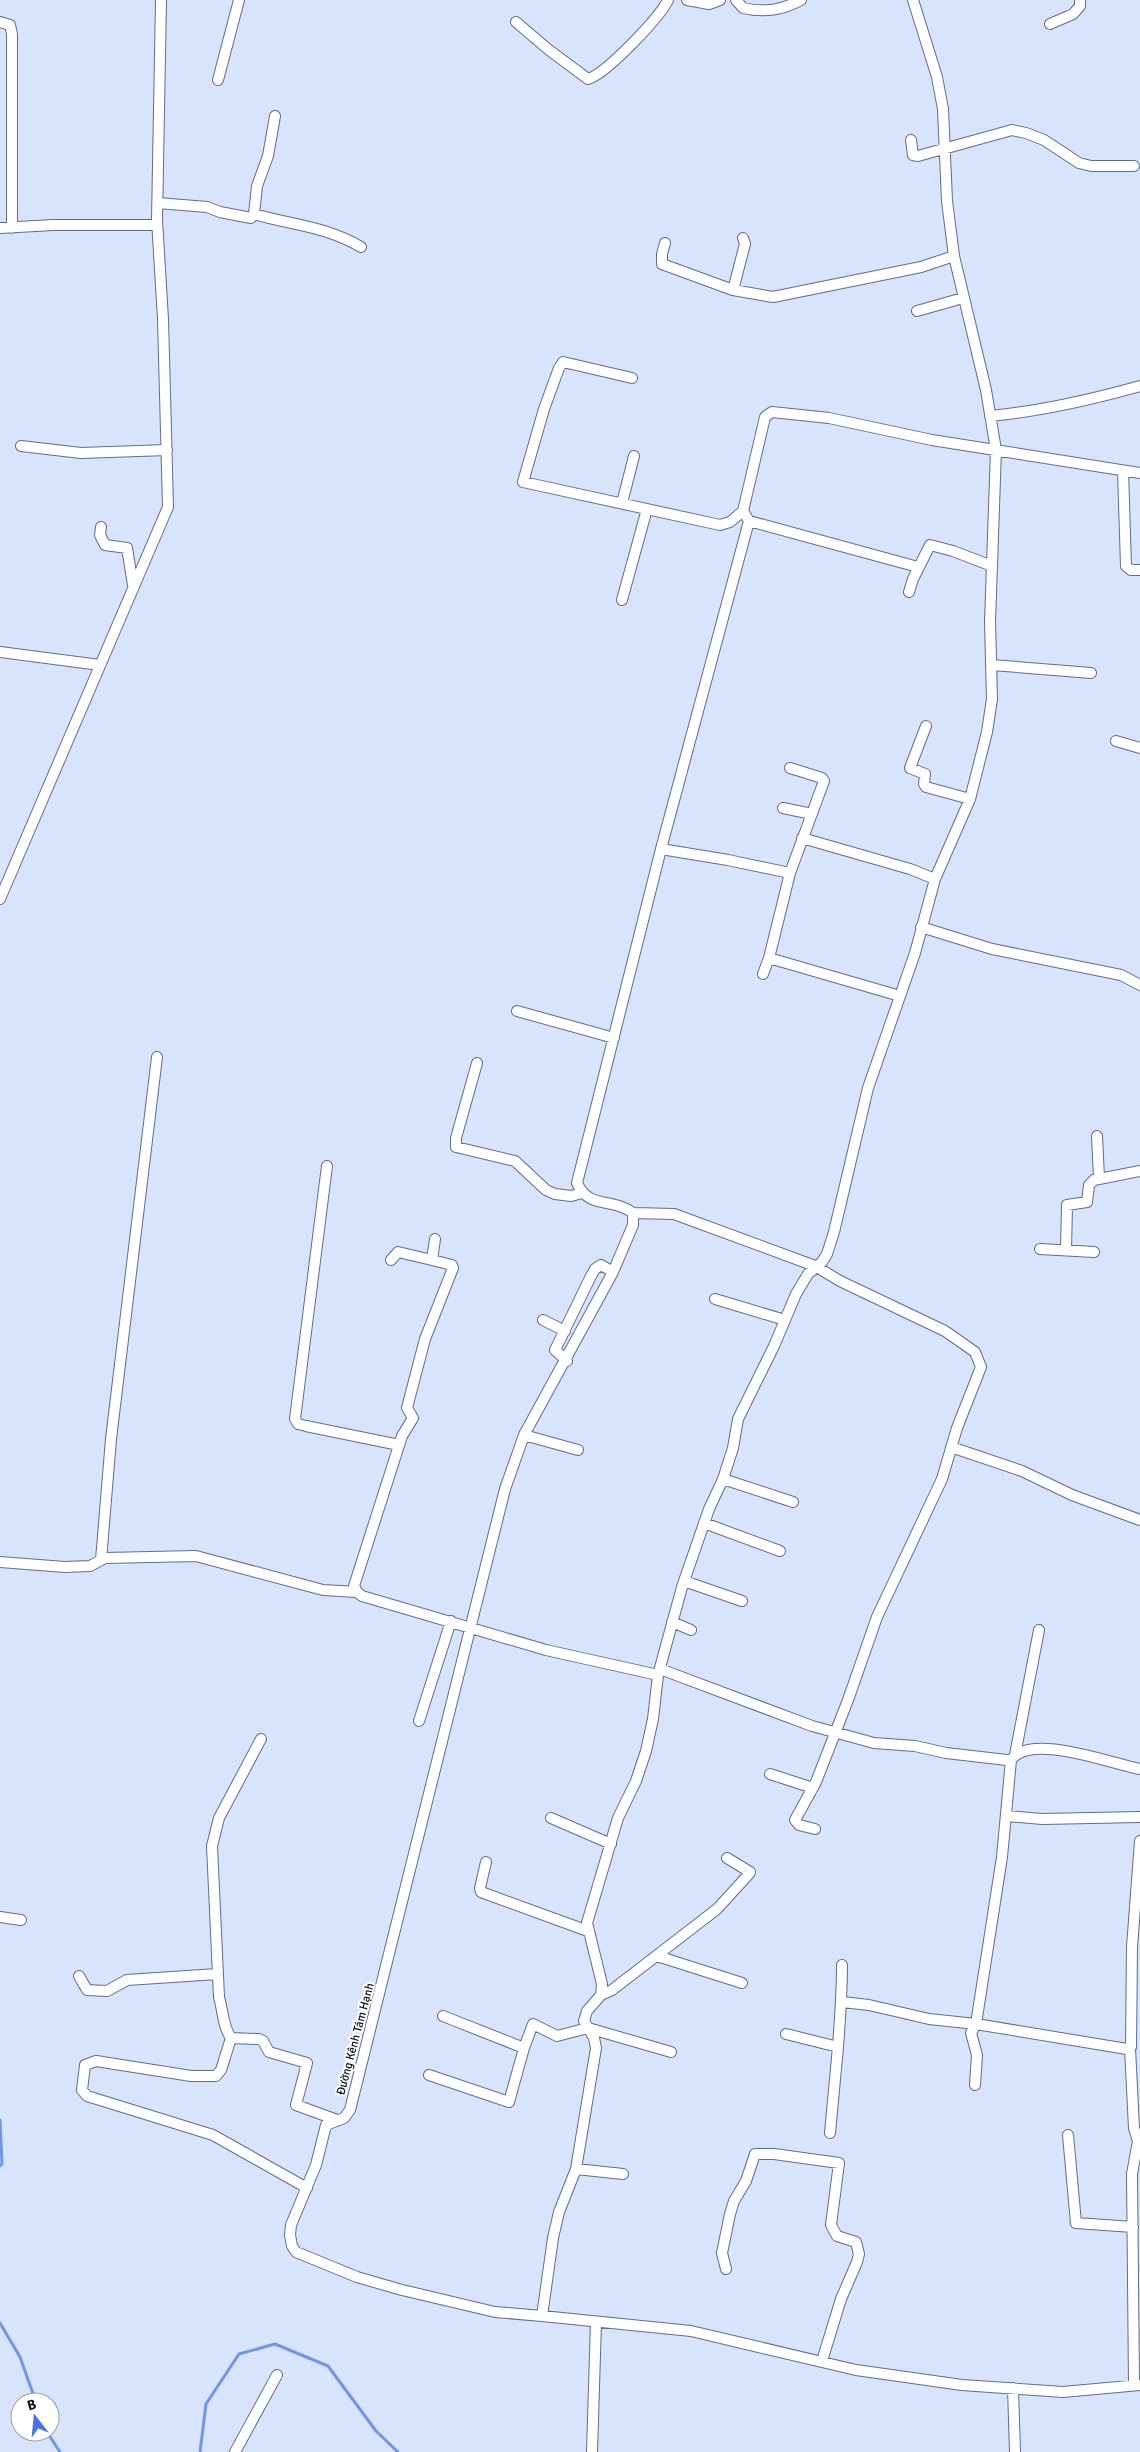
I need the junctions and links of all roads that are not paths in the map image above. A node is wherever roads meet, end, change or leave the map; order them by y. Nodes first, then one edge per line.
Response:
1 (162, 0) edge
2 (239, 0) edge
3 (668, 0) edge
4 (687, 0) edge
5 (720, 0) edge
6 (736, 0) edge
7 (801, 0) edge
8 (912, 0) edge
9 (1080, 0) edge
10 (0, 22) edge
11 (516, 22) dead end
12 (1050, 24) dead end
13 (218, 80) dead end
14 (275, 116) dead end
15 (911, 140) dead end
16 (946, 149) junction
17 (1134, 166) dead end
18 (158, 203) junction
19 (254, 214) junction
20 (157, 225) junction
21 (0, 228) edge
22 (12, 228) junction
23 (743, 238) dead end
24 (665, 243) dead end
25 (361, 247) dead end
26 (954, 256) junction
27 (733, 290) junction
28 (963, 298) junction
29 (916, 311) dead end
30 (632, 378) dead end
31 (1140, 386) edge
32 (990, 416) junction
33 (22, 446) dead end
34 (167, 450) junction
35 (996, 450) junction
36 (634, 456) dead end
37 (1123, 470) junction
38 (1140, 473) edge
39 (622, 503) junction
40 (648, 509) junction
41 (743, 511) junction
42 (749, 522) junction
43 (101, 527) dead end
44 (992, 566) junction
45 (918, 567) junction
46 (1140, 570) edge
47 (133, 586) junction
48 (909, 592) dead end
49 (622, 600) dead end
50 (0, 652) edge
51 (100, 665) junction
52 (992, 665) junction
53 (1091, 673) dead end
54 (926, 726) dead end
55 (1116, 741) dead end
56 (1140, 748) edge
57 (790, 768) dead end
58 (970, 799) junction
59 (783, 808) dead end
60 (812, 814) junction
61 (802, 838) junction
62 (661, 849) junction
63 (790, 873) junction
64 (935, 879) junction
65 (0, 899) edge
66 (921, 927) junction
67 (770, 958) junction
68 (763, 974) dead end
69 (1140, 985) edge
70 (900, 996) junction
71 (517, 1011) dead end
72 (614, 1038) junction
73 (157, 1057) dead end
74 (477, 1063) dead end
75 (1096, 1136) dead end
76 (326, 1166) dead end
77 (1140, 1171) edge
78 (1099, 1178) junction
79 (582, 1193) junction
80 (633, 1213) junction
81 (435, 1240) dead end
82 (1040, 1249) dead end
83 (1066, 1250) junction
84 (1094, 1252) dead end
85 (391, 1260) dead end
86 (432, 1260) junction
87 (815, 1266) junction
88 (614, 1272) junction
89 (715, 1299) dead end
90 (543, 1320) dead end
91 (785, 1320) junction
92 (565, 1331) junction
93 (567, 1361) junction
94 (524, 1435) junction
95 (399, 1445) junction
96 (951, 1447) junction
97 (578, 1450) dead end
98 (723, 1479) junction
99 (793, 1502) dead end
100 (1140, 1520) edge
101 (704, 1523) junction
102 (780, 1551) dead end
103 (101, 1560) junction
104 (0, 1562) edge
105 (684, 1582) junction
106 (357, 1592) junction
107 (742, 1601) dead end
108 (450, 1621) junction
109 (672, 1622) junction
110 (470, 1626) junction
111 (691, 1630) dead end
112 (1039, 1630) dead end
113 (659, 1672) junction
114 (419, 1721) dead end
115 (835, 1732) junction
116 (261, 1739) dead end
117 (1013, 1758) junction
118 (1140, 1769) edge
119 (770, 1774) dead end
120 (813, 1788) junction
121 (1006, 1816) junction
122 (551, 1818) dead end
123 (1140, 1818) edge
124 (815, 1829) dead end
125 (1140, 1841) edge
126 (611, 1844) junction
127 (727, 1858) dead end
128 (486, 1862) dead end
129 (0, 1917) edge
130 (22, 1920) dead end
131 (588, 1931) junction
132 (1136, 1947) edge
133 (657, 1956) junction
134 (842, 1965) dead end
135 (217, 1974) junction
136 (79, 1976) dead end
137 (742, 1983) dead end
138 (602, 1995) junction
139 (842, 2002) junction
140 (443, 2016) dead end
141 (976, 2024) junction
142 (588, 2028) junction
143 (786, 2034) dead end
144 (231, 2038) junction
145 (838, 2047) junction
146 (524, 2048) junction
147 (1130, 2048) junction
148 (671, 2052) dead end
149 (429, 2075) dead end
150 (975, 2086) dead end
151 (337, 2120) junction
152 (830, 2133) dead end
153 (1068, 2136) dead end
154 (576, 2169) junction
155 (623, 2174) dead end
156 (1136, 2181) edge
157 (307, 2188) junction
158 (1133, 2227) junction
159 (726, 2269) dead end
160 (542, 2316) junction
161 (596, 2322) junction
162 (822, 2361) junction
163 (277, 2375) dead end
164 (1137, 2384) edge
165 (1013, 2388) junction
166 (235, 2452) edge
167 (592, 2452) edge
168 (1015, 2452) edge

1 - 18 street
2 - 13 street
3 - 11 street
4 - 5 street
6 - 7 street
8 - 16 street
9 - 12 street
10 - 22 street
14 - 19 street
15 - 16 street
16 - 17 street
16 - 26 street
18 - 19 street
18 - 20 street
19 - 25 street
20 - 22 street
20 - 34 street
21 - 22 street
23 - 27 street
24 - 27 street
26 - 27 street
26 - 28 street
28 - 29 street
28 - 32 street
30 - 39 street
31 - 32 street
32 - 35 street
33 - 34 street
34 - 47 street
35 - 37 street
35 - 41 street
35 - 44 street
36 - 39 street
37 - 38 street
37 - 46 street
39 - 40 street
40 - 41 street
40 - 49 street
41 - 42 street
42 - 45 street
42 - 62 street
43 - 47 street
44 - 45 street
44 - 52 street
45 - 48 street
47 - 51 street
50 - 51 street
51 - 65 street
52 - 53 street
52 - 58 street
54 - 58 street
55 - 56 street
57 - 60 street
58 - 64 street
59 - 60 street
60 - 61 street
61 - 63 street
61 - 64 street
62 - 63 street
62 - 72 street
63 - 67 street
64 - 66 street
66 - 69 street
66 - 70 street
67 - 68 street
67 - 70 street
70 - 87 street
71 - 72 street
72 - 79 street
73 - 103 street
74 - 79 street
75 - 78 street
76 - 95 street
77 - 78 street
78 - 83 street
79 - 80 street
80 - 87 street
80 - 88 street, Đường Kênh Tám Hạnh
81 - 86 street
82 - 83 street
83 - 84 street
85 - 86 street
86 - 95 street
87 - 91 street
87 - 96 street
88 - 92 street
88 - 93 street, Đường Kênh Tám Hạnh
89 - 91 street
90 - 92 street
91 - 98 street
92 - 93 street
93 - 94 street, Đường Kênh Tám Hạnh
94 - 97 street
94 - 110 street, Đường Kênh Tám Hạnh
95 - 106 street
96 - 100 street
96 - 115 street
98 - 99 street
98 - 101 street
101 - 102 street
101 - 105 street
103 - 104 street
103 - 106 street
105 - 107 street
105 - 109 street
106 - 108 street
108 - 110 street
108 - 114 street
109 - 111 street
109 - 113 street
110 - 113 street
110 - 151 street, Đường Kênh Tám Hạnh
112 - 117 street
113 - 115 street
113 - 126 street
115 - 117 street
115 - 120 street
116 - 135 street
117 - 118 street
117 - 121 street
119 - 120 street
120 - 124 street
121 - 123 street
121 - 141 street
122 - 126 street
125 - 132 street
126 - 131 street
127 - 133 street
128 - 131 street
129 - 130 street
131 - 138 street
132 - 147 street
133 - 137 street
133 - 138 street
134 - 139 street
135 - 136 street
135 - 144 street
138 - 142 street
139 - 141 street
139 - 145 street
140 - 146 street
141 - 147 street
141 - 150 street
142 - 146 street
142 - 148 street
142 - 154 street
143 - 145 street
144 - 151 street
144 - 157 street
145 - 152 street
146 - 149 street
147 - 156 street
151 - 157 street, Đường Kênh Tám Hạnh
153 - 158 street
154 - 155 street
154 - 160 street
156 - 158 street
157 - 160 street, Đường Kênh Tám Hạnh
158 - 164 street
159 - 162 street
160 - 161 street
161 - 162 street
161 - 167 street
162 - 165 street
163 - 166 street
164 - 165 street
165 - 168 street

